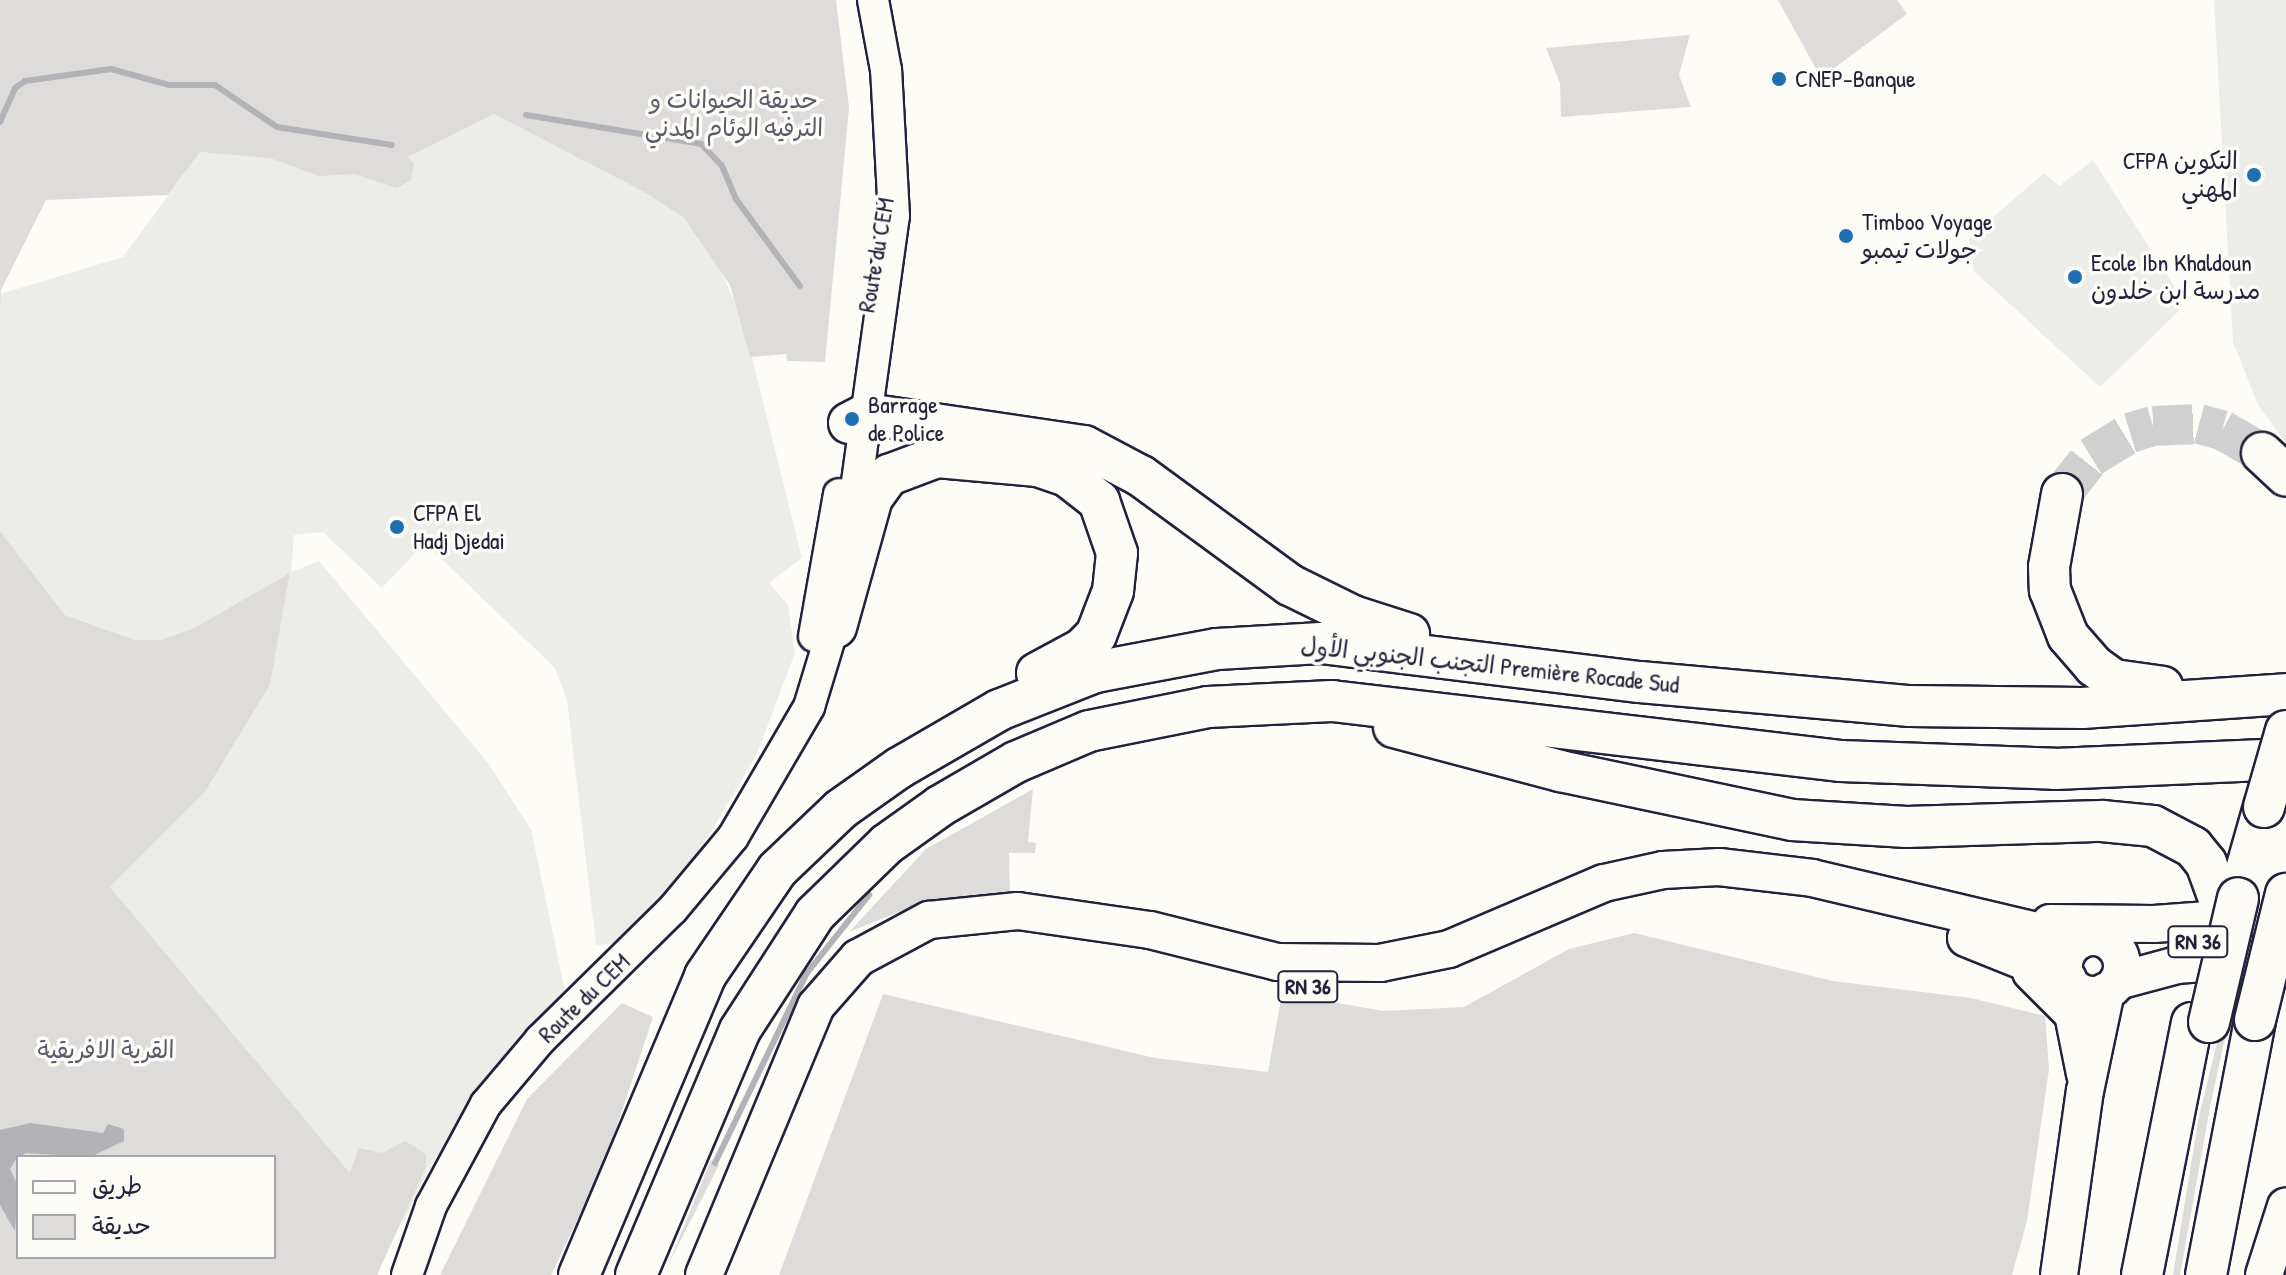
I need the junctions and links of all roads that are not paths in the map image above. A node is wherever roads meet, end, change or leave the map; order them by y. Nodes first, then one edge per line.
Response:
1 (873, 0) edge
2 (888, 186) junction
3 (864, 413) junction
4 (962, 443) junction
5 (2062, 494) tunnel mouth
6 (836, 627) junction
7 (1640, 682) junction
8 (2286, 694) edge
9 (2246, 698) junction
10 (1289, 701) junction
11 (2286, 731) edge
12 (792, 740) junction
13 (2286, 759) edge
14 (861, 794) junction
15 (2275, 819) edge
16 (2264, 899) edge
17 (1973, 928) junction
18 (2286, 940) edge
19 (2095, 942) junction
20 (2286, 958) edge
21 (2087, 990) junction
22 (2224, 1021) junction
23 (2286, 1206) edge
24 (407, 1275) edge
25 (579, 1275) edge
26 (636, 1275) edge
27 (704, 1275) edge
28 (731, 1275) edge
29 (2059, 1275) edge
30 (2142, 1275) edge
31 (2158, 1275) edge
32 (2192, 1275) edge
33 (2206, 1275) edge
34 (2264, 1275) edge

1 - 2 main road
2 - 3 main road, Route du CEM
2 - 3 main road, Route du CEM
3 - 4 highway
3 - 6 main road, Route du CEM
3 - 12 main road, Route du CEM
4 - 6 highway
4 - 7 highway
4 - 14 highway
5 - 9 highway
6 - 12 main road, Route du CEM
7 - 9 highway, التجنب الجنوبي الأول Première Rocade Sud
7 - 14 highway, التجنب الجنوبي الأول Première Rocade Sud
8 - 9 highway, التجنب الجنوبي الأول Première Rocade Sud
10 - 13 highway
10 - 16 highway
10 - 26 highway
11 - 15 highway, bridge
12 - 24 main road, Route du CEM
14 - 25 highway, التجنب الجنوبي الأول Première Rocade Sud
15 - 16 highway
16 - 17 highway
16 - 22 highway, bridge
17 - 19 highway, RN 36
17 - 21 highway, RN 36
17 - 27 highway, RN 36
17 - 28 highway, RN 36
18 - 19 highway, RN 36
19 - 21 highway
19 - 21 highway
20 - 21 highway, RN 36
21 - 29 highway
22 - 30 highway
22 - 31 highway
22 - 32 highway
22 - 33 highway
23 - 34 highway

